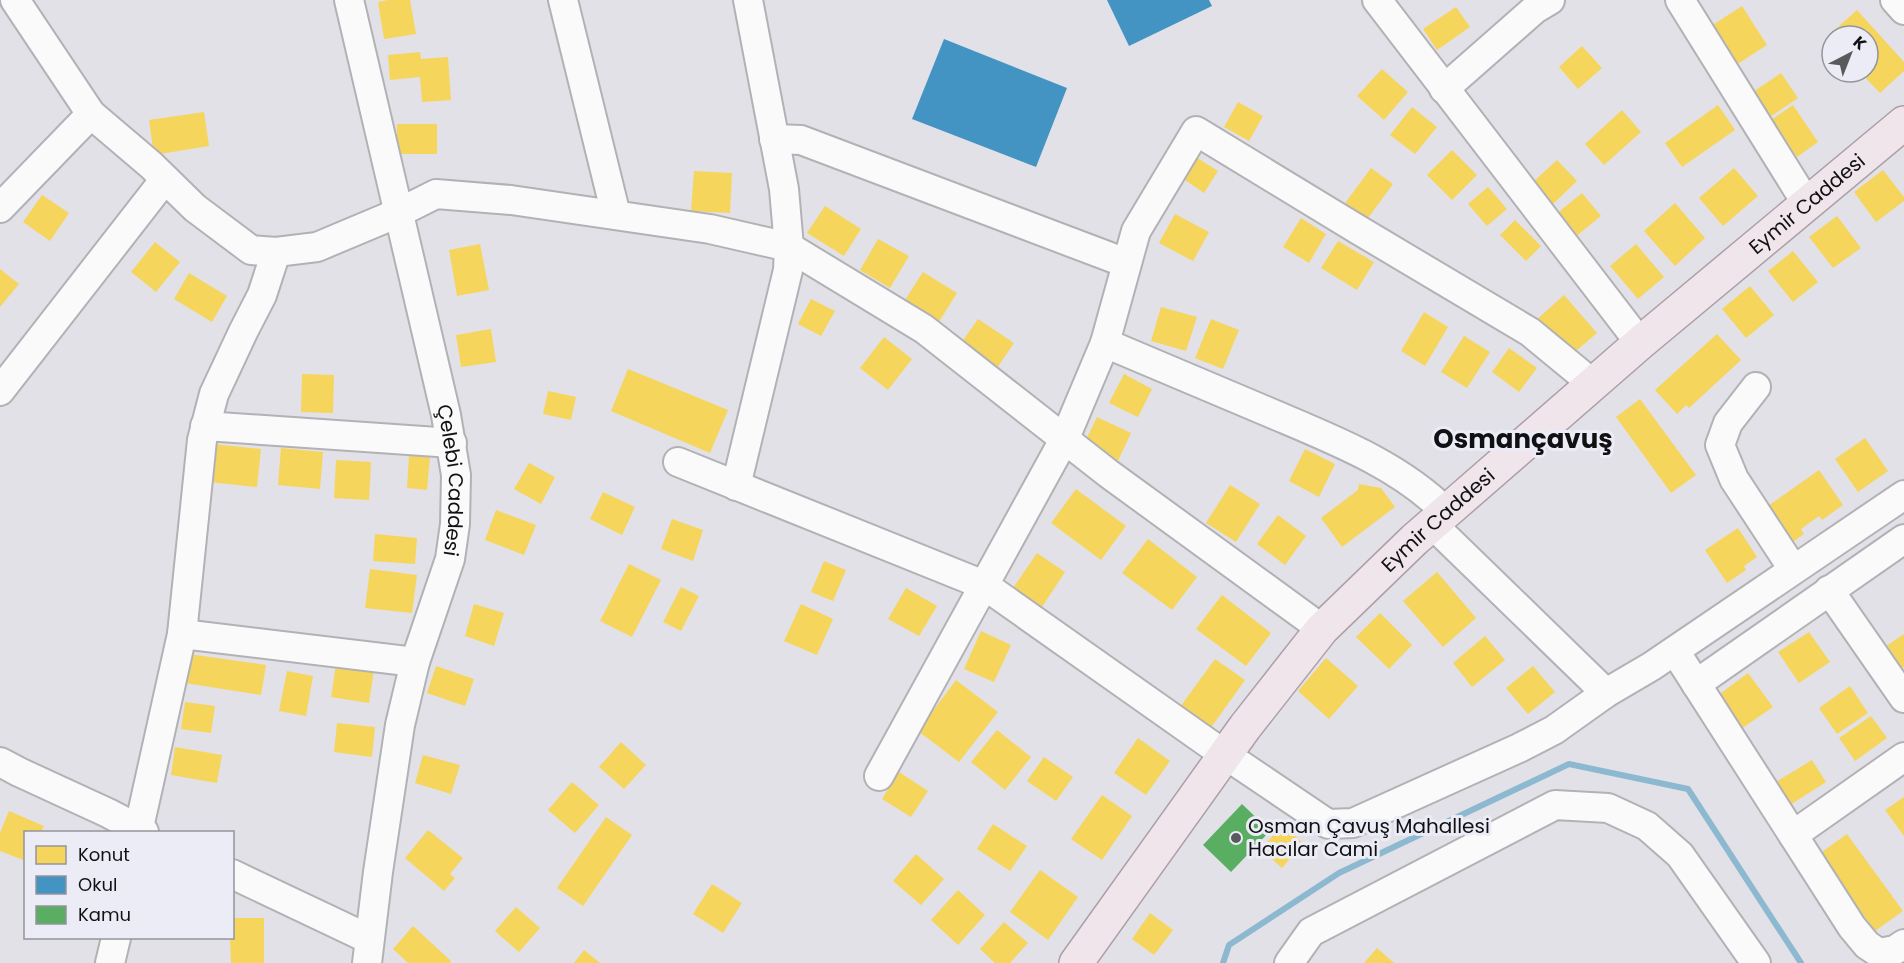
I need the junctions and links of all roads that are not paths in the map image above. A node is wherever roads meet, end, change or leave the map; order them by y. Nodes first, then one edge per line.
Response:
1 (15, 0) edge
2 (349, 0) edge
3 (563, 0) edge
4 (748, 0) edge
5 (1377, 0) edge
6 (1550, 0) edge
7 (1680, 0) edge
8 (1895, 0) edge
9 (1904, 10) edge
10 (1444, 89) junction
11 (91, 114) junction
12 (1904, 123) edge
13 (774, 139) junction
14 (165, 179) junction
15 (1807, 204) junction
16 (0, 208) edge
17 (398, 213) junction
18 (616, 215) junction
19 (789, 247) junction
20 (276, 252) junction
21 (1126, 263) junction
22 (1106, 343) junction
23 (1640, 344) junction
24 (1593, 384) junction
25 (1756, 387) dead end
26 (0, 391) edge
27 (205, 426) junction
28 (1065, 438) junction
29 (452, 443) junction
30 (678, 462) dead end
31 (736, 486) junction
32 (1904, 495) edge
33 (1439, 518) junction
34 (1904, 538) edge
35 (1793, 569) junction
36 (984, 585) junction
37 (1829, 590) junction
38 (1322, 629) junction
39 (182, 634) junction
40 (1675, 651) junction
41 (415, 662) junction
42 (1696, 684) junction
43 (1606, 693) junction
44 (1904, 698) edge
45 (1225, 754) junction
46 (1904, 757) edge
47 (0, 762) edge
48 (879, 776) dead end
49 (138, 831) edge
50 (140, 831) edge
51 (1793, 835) junction
52 (234, 875) edge
53 (116, 939) edge
54 (1904, 944) edge
55 (368, 951) edge
56 (1871, 954) edge
57 (111, 963) edge
58 (1076, 963) edge
59 (1289, 963) edge
60 (1756, 963) edge

1 - 11 street
2 - 17 street, Çelebi Caddesi
3 - 18 street
4 - 13 street
5 - 10 street
6 - 10 street
7 - 15 street
8 - 9 street
10 - 23 street
11 - 14 street
11 - 16 street
12 - 15 main road, Eymir Caddesi
13 - 19 street
13 - 21 street
14 - 20 street
14 - 26 street
15 - 23 main road, Eymir Caddesi
17 - 18 street
17 - 20 street
17 - 29 street, Çelebi Caddesi
18 - 19 street
19 - 28 street
19 - 31 street
20 - 27 street
21 - 22 street
21 - 24 street
22 - 28 street
22 - 33 street
23 - 24 main road, Eymir Caddesi
24 - 33 main road, Eymir Caddesi
25 - 35 street
27 - 29 street
27 - 39 street
28 - 36 street
28 - 38 street
29 - 41 street, Çelebi Caddesi
30 - 31 street
31 - 36 street
32 - 35 street
33 - 38 main road, Eymir Caddesi
33 - 43 street
34 - 37 street
35 - 40 street
36 - 45 street
36 - 48 street
37 - 42 street
37 - 44 street
38 - 45 main road, Eymir Caddesi
39 - 41 street
39 - 50 street
40 - 42 street
40 - 43 street
41 - 55 street, Çelebi Caddesi
42 - 51 street
43 - 45 street
45 - 58 main road, Eymir Caddesi
46 - 51 street
47 - 49 street
51 - 56 street
52 - 55 street
53 - 57 street
54 - 56 street
59 - 60 street

